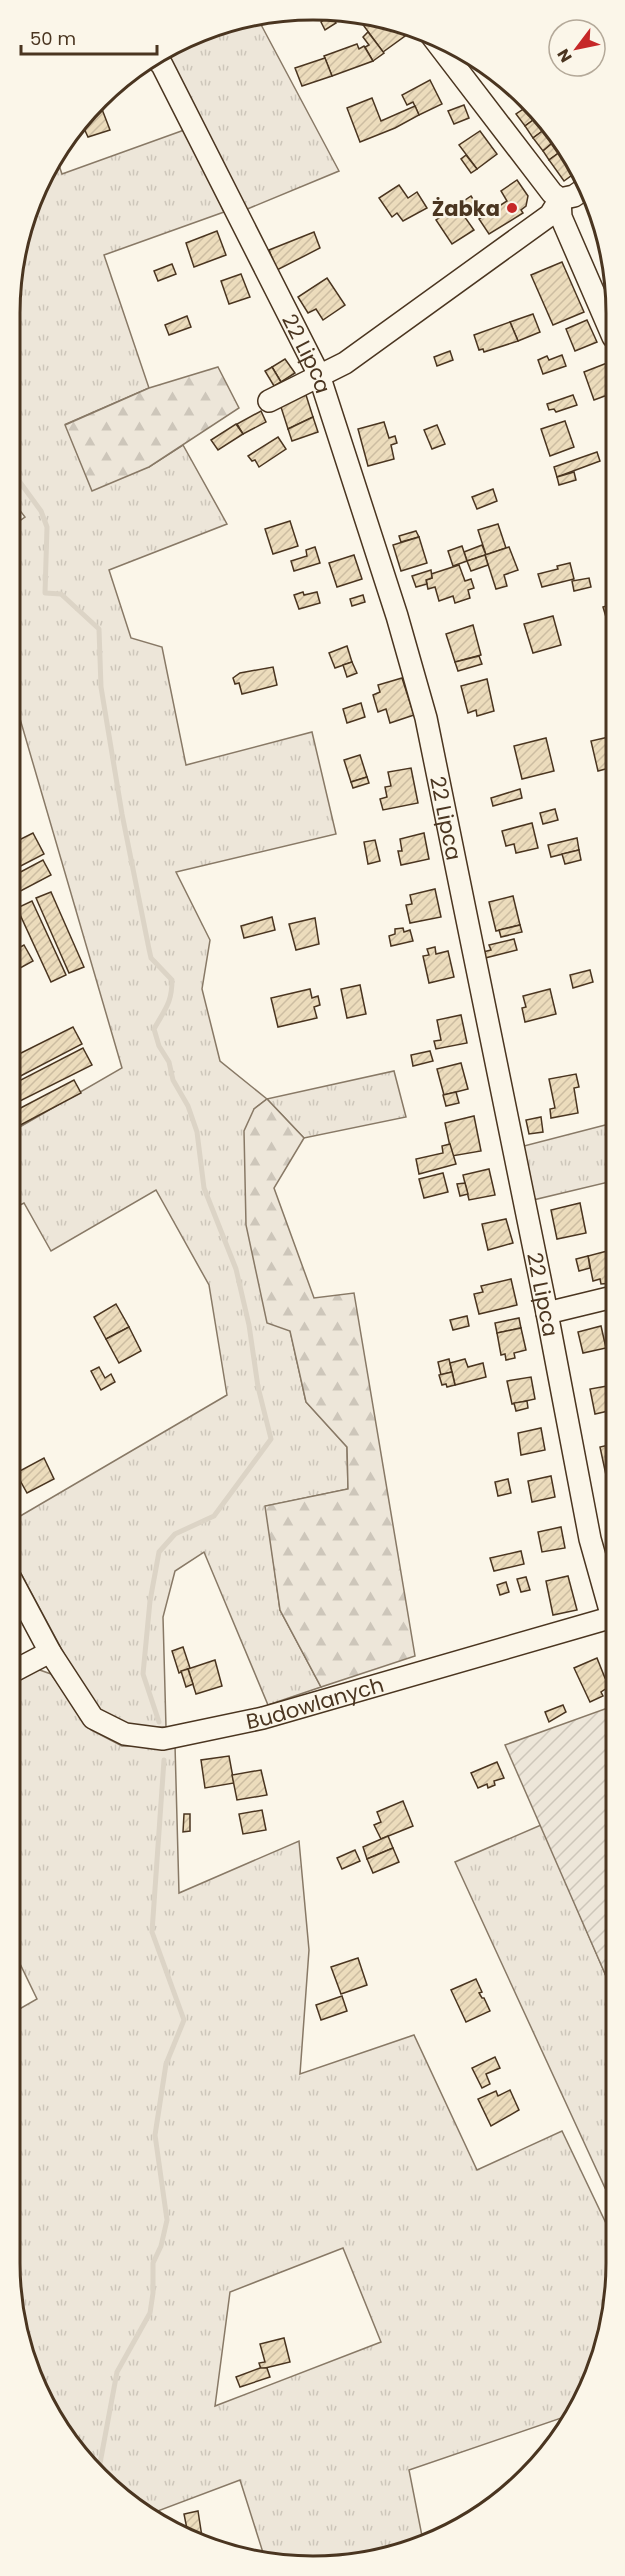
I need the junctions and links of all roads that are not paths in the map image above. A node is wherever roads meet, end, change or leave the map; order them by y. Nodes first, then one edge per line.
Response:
1 (442, 50) edge
2 (160, 63) edge
3 (579, 192) edge
4 (560, 199) junction
5 (606, 319) edge
6 (319, 375) junction
7 (269, 400) dead end
8 (606, 1299) edge
9 (547, 1314) junction
10 (606, 1594) edge
11 (20, 1596) edge
12 (606, 1620) edge
13 (50, 1652) junction
14 (20, 1668) edge

1 - 4 street
2 - 6 street, 22 Lipca
3 - 4 street
4 - 5 street
4 - 6 street
6 - 7 street
6 - 9 street, 22 Lipca
8 - 9 street
9 - 10 street, 22 Lipca
11 - 13 street, Budowlanych
12 - 13 street, Budowlanych
13 - 14 street

